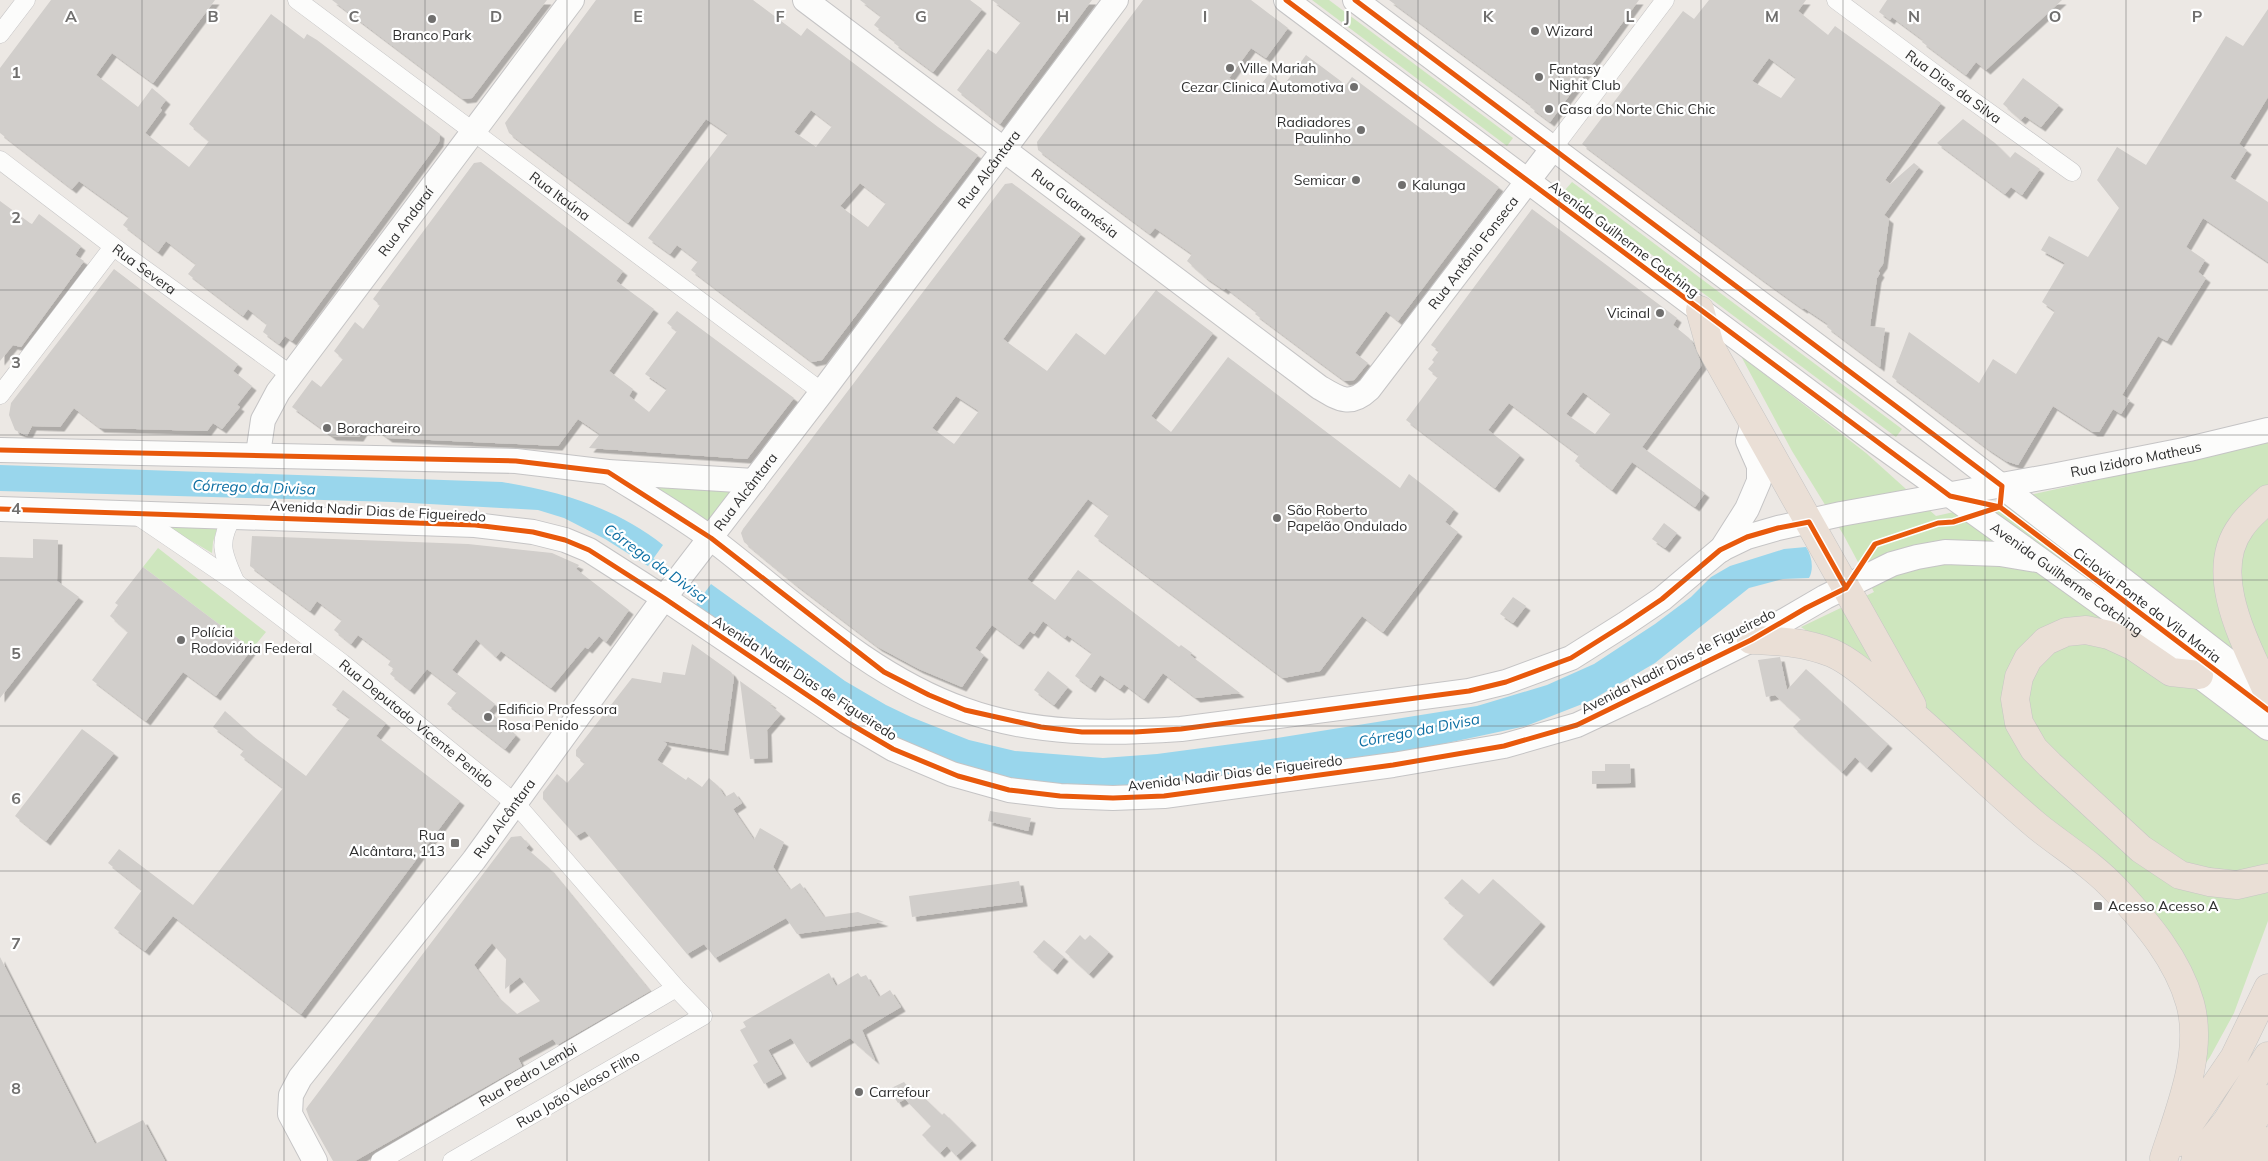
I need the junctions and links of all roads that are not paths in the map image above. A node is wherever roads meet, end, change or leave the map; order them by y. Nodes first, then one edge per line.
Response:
1 (26, 0) edge
2 (297, 0) edge
3 (572, 0) edge
4 (805, 0) edge
5 (1116, 0) edge
6 (1286, 0) edge
7 (1355, 0) edge
8 (1665, 0) edge
9 (1836, 0) edge
10 (0, 34) edge
11 (474, 131) junction
12 (1552, 148) junction
13 (1004, 150) junction
14 (0, 160) edge
15 (2072, 172) dead end
16 (1527, 181) junction
17 (113, 247) junction
18 (1700, 310) junction
19 (290, 375) junction
20 (822, 392) junction
21 (0, 395) edge
22 (1349, 401) joint
23 (1753, 422) junction
24 (2268, 430) edge
25 (0, 450) edge
26 (258, 454) junction
27 (608, 472) junction
28 (754, 481) junction
29 (2002, 486) junction
30 (1950, 496) junction
31 (2268, 499) edge
32 (0, 509) edge
33 (134, 514) junction
34 (233, 516) junction
35 (1809, 522) junction
36 (704, 547) junction
37 (1720, 550) junction
38 (2037, 560) junction
39 (235, 582) junction
40 (1846, 588) junction
41 (669, 591) junction
42 (1751, 640) junction
43 (2199, 675) junction
44 (2267, 691) edge
45 (1920, 720) junction
46 (2268, 728) edge
47 (516, 804) junction
48 (2268, 878) edge
49 (676, 988) junction
50 (2268, 988) edge
51 (703, 1016) joint
52 (2268, 1056) edge
53 (2268, 1099) edge
54 (2268, 1141) edge
55 (2163, 1160) edge
56 (315, 1161) edge
57 (380, 1161) edge
58 (452, 1161) edge
59 (2195, 1161) edge
60 (2226, 1161) edge
61 (2254, 1161) edge

1 - 10 street
2 - 11 street, Rua Itaúna
3 - 11 main road, Rua Andaraí
4 - 13 main road, Rua Guaranésia
5 - 13 main road, Rua Alcântara
6 - 16 main road, Avenida Guilherme Cotching
7 - 12 main road
8 - 12 street, Rua Antônio Fonseca
9 - 15 street, Rua Dias da Silva
11 - 19 main road, Rua Andaraí
11 - 20 street, Rua Itaúna
12 - 16 main road, Rua Antônio Fonseca
12 - 29 main road
13 - 20 main road, Rua Alcântara
13 - 22 main road, Rua Guaranésia
14 - 17 street, Rua Severa
16 - 18 main road, Avenida Guilherme Cotching
16 - 22 main road, Rua Antônio Fonseca
17 - 19 street, Rua Severa
17 - 21 street
18 - 23 highway
18 - 30 main road, Avenida Guilherme Cotching
19 - 26 main road, Rua Andaraí
20 - 28 main road, Rua Alcântara
23 - 35 highway
23 - 37 main road
24 - 29 main road, Rua Izidoro Matheus
25 - 26 main road
26 - 27 main road
27 - 28 main road
27 - 36 main road
28 - 36 main road, Rua Alcântara
29 - 30 main road, Rua Izidoro Matheus
29 - 44 main road
30 - 35 main road
30 - 38 main road, Avenida Guilherme Cotching
31 - 44 highway
32 - 33 main road, Avenida Nadir Dias de Figueiredo
33 - 34 main road, Avenida Nadir Dias de Figueiredo
33 - 39 street, Rua Deputado Vicente Penido
34 - 39 street
34 - 41 main road, Avenida Nadir Dias de Figueiredo
35 - 37 main road
35 - 40 highway
36 - 37 main road
36 - 41 main road, Rua Alcântara
38 - 40 main road, Avenida Nadir Dias de Figueiredo
38 - 43 main road, Avenida Guilherme Cotching
39 - 47 street, Rua Deputado Vicente Penido
40 - 42 main road, Avenida Nadir Dias de Figueiredo
40 - 45 highway
41 - 42 main road, Avenida Nadir Dias de Figueiredo
41 - 47 main road, Rua Alcântara
42 - 45 highway
43 - 46 main road, Avenida Guilherme Cotching
43 - 48 highway
45 - 55 highway
47 - 49 street, Rua Deputado Vicente Penido
47 - 56 main road, Rua Alcântara
49 - 51 street, Rua Deputado Vicente Penido
49 - 57 street, Rua Pedro Lembi
50 - 55 highway
51 - 58 street, Rua João Veloso Filho
52 - 59 highway
53 - 60 highway
54 - 61 highway

